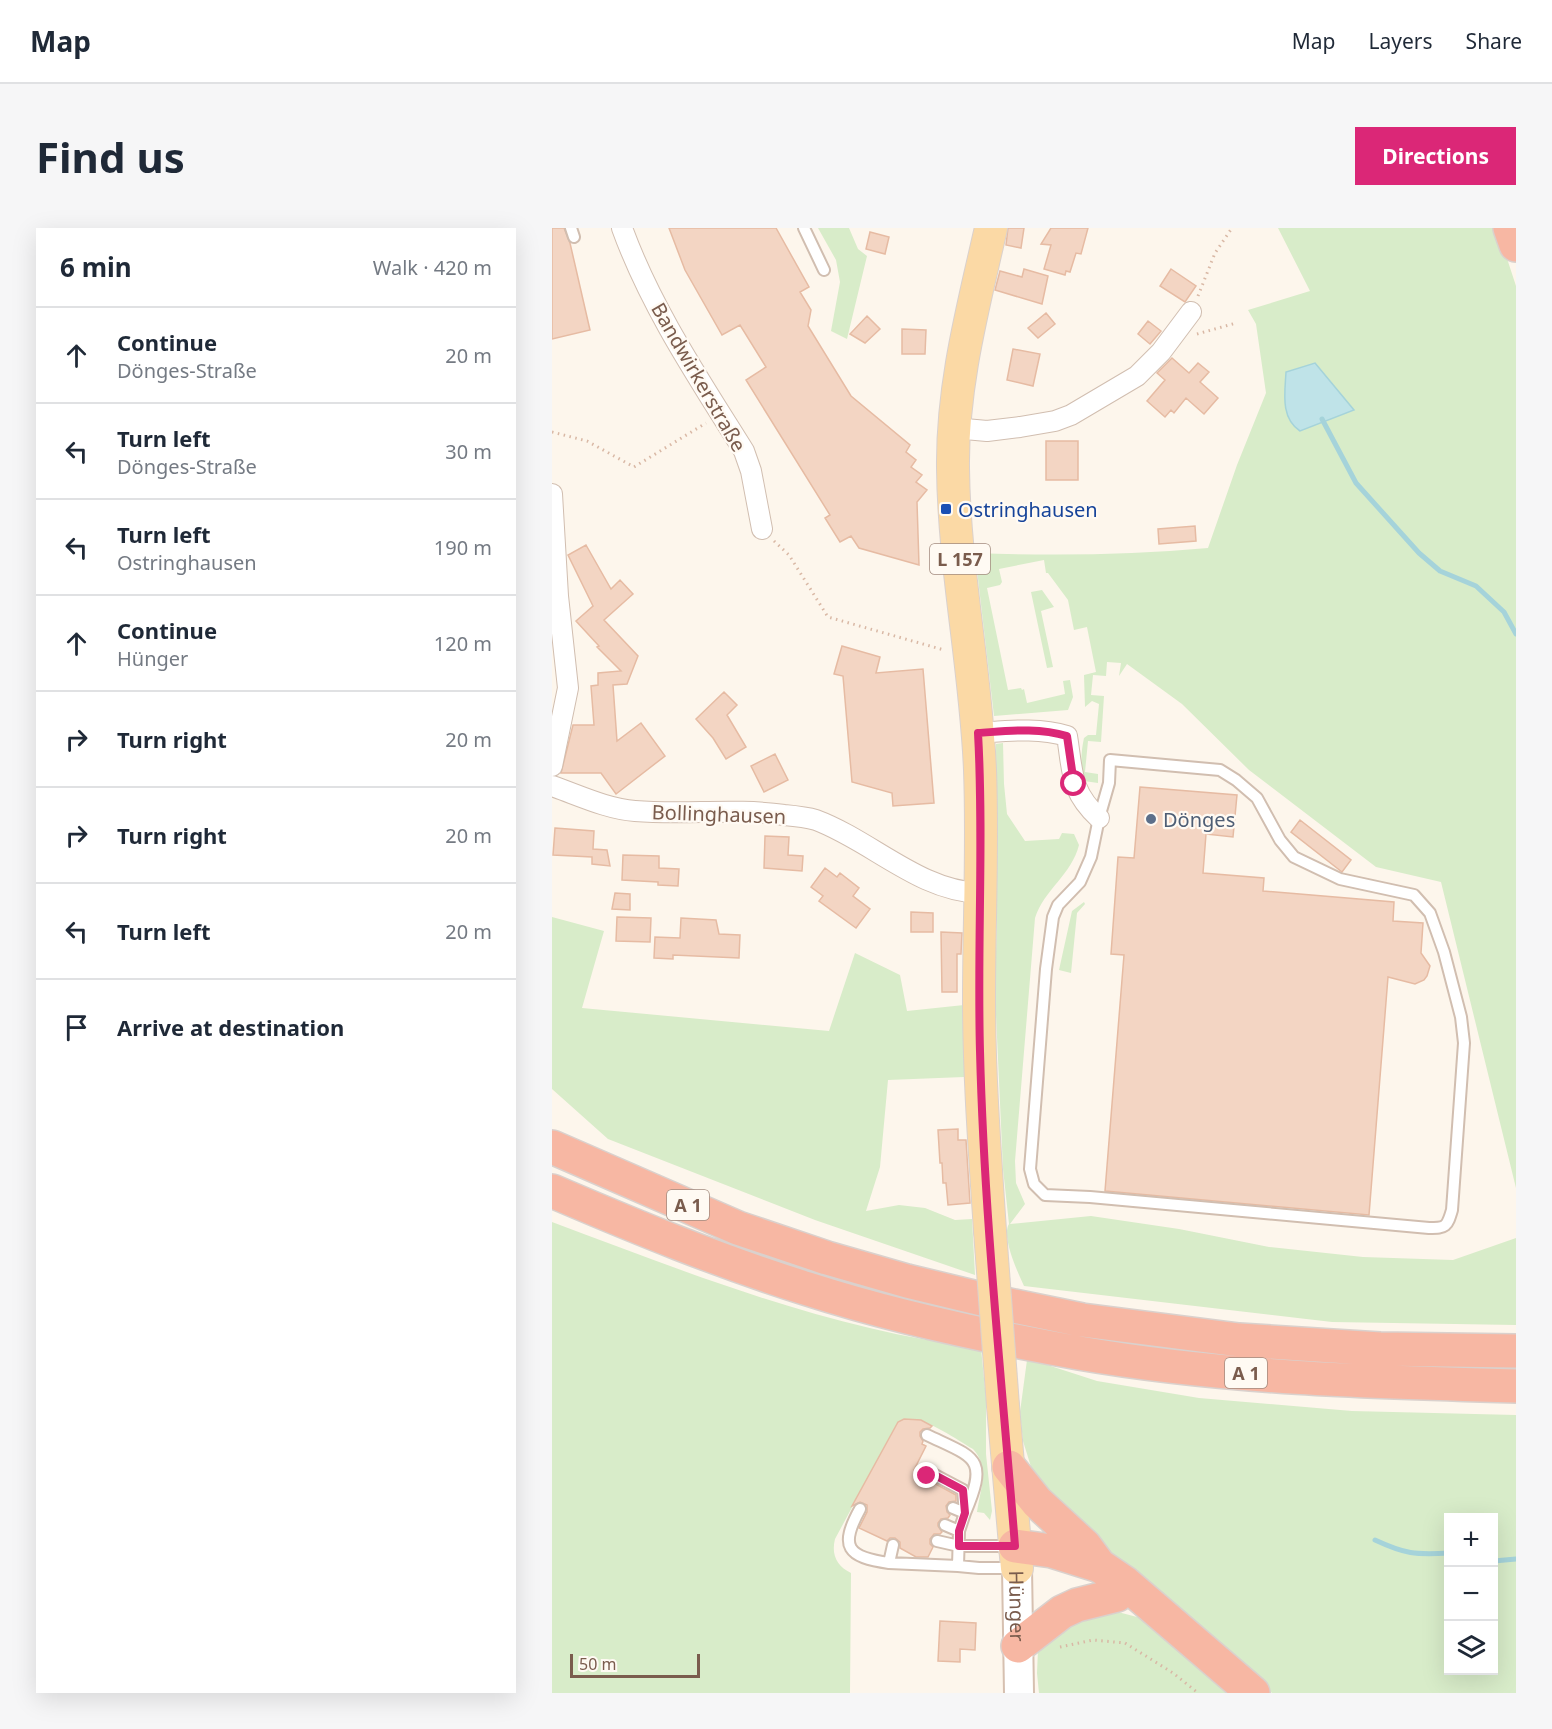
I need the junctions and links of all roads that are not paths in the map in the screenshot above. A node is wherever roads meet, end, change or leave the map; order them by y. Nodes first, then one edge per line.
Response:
1 (622, 228) edge
2 (804, 228) edge
3 (991, 228) edge
4 (1510, 228) edge
5 (1516, 245) edge
6 (824, 270) dead end
7 (1191, 312) road end
8 (954, 429) junction
9 (552, 494) edge
10 (762, 529) road end
11 (978, 733) junction
12 (552, 766) edge
13 (552, 786) edge
14 (1099, 818) junction
15 (980, 893) junction
16 (552, 1147) edge
17 (552, 1191) edge
18 (1516, 1351) edge
19 (1412, 1383) junction
20 (1516, 1386) edge
21 (1516, 1404) edge
22 (927, 1435) dead end
23 (1009, 1467) junction
24 (927, 1476) dead end
25 (954, 1508) dead end
26 (860, 1509) dead end
27 (965, 1513) junction
28 (945, 1525) dead end
29 (959, 1531) junction
30 (937, 1541) dead end
31 (893, 1545) dead end
32 (959, 1546) junction
33 (928, 1557) dead end
34 (1016, 1557) junction
35 (889, 1563) junction
36 (956, 1565) junction
37 (1100, 1566) junction
38 (1117, 1595) junction
39 (1169, 1621) junction
40 (1018, 1646) junction
41 (1019, 1693) edge
42 (1253, 1693) edge

1 - 10 street, Bandwirkerstraße
2 - 6 lane
3 - 8 main road, L 157
4 - 5 highway
7 - 8 street
8 - 11 main road, L 157
9 - 12 street
11 - 14 street
11 - 15 main road, L 157
13 - 15 street, Bollinghausen
14 - 14 lane
15 - 23 main road, Hünger / L 157, bridge
16 - 18 highway, A 1
17 - 19 highway, A 1
19 - 20 highway, A 1
19 - 21 highway
22 - 27 lane
23 - 34 main road, Hünger / L 157
23 - 37 highway
24 - 27 lane
25 - 27 lane
26 - 35 lane
27 - 29 lane
28 - 29 lane
29 - 32 lane
30 - 32 lane
31 - 35 lane
32 - 34 lane
32 - 36 lane
33 - 36 lane
34 - 36 lane
34 - 37 highway
34 - 38 highway
34 - 40 main road, Hünger / L 157
35 - 36 lane
37 - 39 highway
38 - 39 highway
38 - 40 highway
39 - 42 highway
40 - 41 main road, Hünger / L 157

